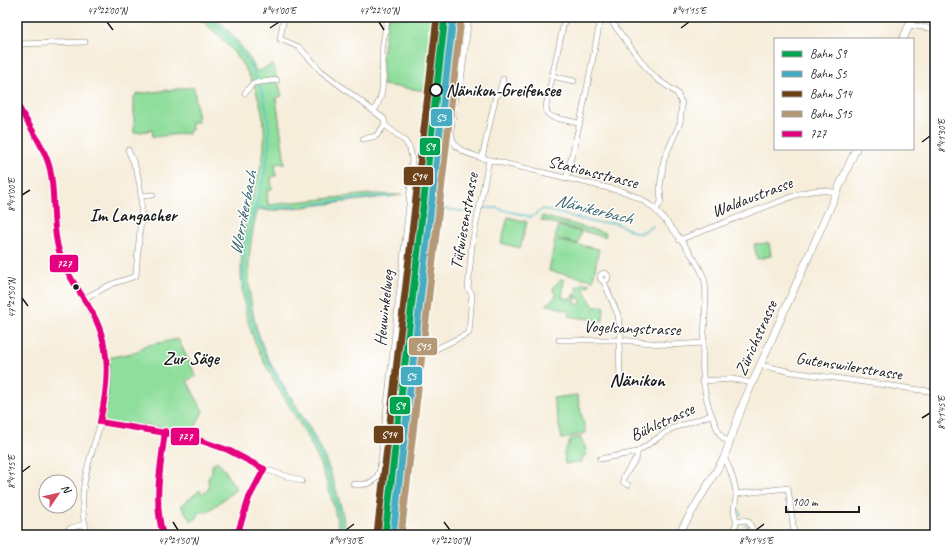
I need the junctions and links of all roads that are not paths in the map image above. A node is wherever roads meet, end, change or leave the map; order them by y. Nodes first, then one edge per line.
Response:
1 (282, 17) edge
2 (388, 17) edge
3 (464, 17) edge
4 (469, 17) edge
5 (565, 17) edge
6 (601, 17) edge
7 (608, 17) edge
8 (913, 17) edge
9 (909, 25) junction
10 (935, 29) edge
11 (903, 38) edge
12 (86, 42) dead end
13 (17, 44) edge
14 (552, 76) junction
15 (503, 79) dead end
16 (277, 80) dead end
17 (574, 81) dead end
18 (246, 93) dead end
19 (17, 104) edge
20 (374, 111) junction
21 (578, 123) junction
22 (452, 124) junction
23 (385, 125) junction
24 (363, 140) dead end
25 (128, 150) dead end
26 (856, 150) edge
27 (482, 158) junction
28 (489, 160) junction
29 (566, 179) junction
30 (836, 193) junction
31 (153, 195) dead end
32 (142, 196) junction
33 (656, 210) junction
34 (679, 240) junction
35 (604, 282) dead end
36 (84, 298) junction
37 (559, 340) dead end
38 (620, 340) junction
39 (703, 343) junction
40 (426, 354) dead end
41 (760, 365) junction
42 (620, 381) dead end
43 (702, 381) junction
44 (752, 383) junction
45 (935, 392) edge
46 (711, 415) junction
47 (100, 422) junction
48 (165, 431) junction
49 (730, 442) junction
50 (637, 452) junction
51 (724, 458) junction
52 (600, 459) dead end
53 (264, 469) junction
54 (302, 482) dead end
55 (353, 484) dead end
56 (628, 485) dead end
57 (736, 494) junction
58 (737, 521) junction
59 (84, 524) junction
60 (794, 532) dead end
61 (61, 535) edge
62 (88, 535) edge
63 (163, 535) edge
64 (237, 535) edge
65 (678, 535) edge
66 (732, 535) edge
67 (755, 535) edge

1 - 20 street
2 - 20 street
3 - 22 street
4 - 22 street
5 - 14 street
6 - 21 street
7 - 33 street
8 - 9 main road
9 - 10 street
9 - 11 main road
12 - 13 street
14 - 17 street
14 - 21 street
15 - 27 street
16 - 18 street
19 - 36 street
20 - 23 street
21 - 29 street
22 - 27 street, Stationsstrasse
23 - 24 street
23 - 55 street, Heuwinkelweg
25 - 32 street
26 - 30 main road, Zürichstrasse
27 - 28 street, Stationsstrasse
28 - 29 street, Stationsstrasse
28 - 40 street, Tüfwiesenstrasse
29 - 33 street, Stationsstrasse
30 - 34 street, Waldaustrasse
30 - 41 main road, Zürichstrasse
31 - 32 street
32 - 36 street
33 - 34 street, Stationsstrasse
34 - 39 street, Stationsstrasse
35 - 38 street
36 - 47 street
37 - 38 street, Vogelsangstrasse
38 - 39 street, Vogelsangstrasse
38 - 42 street
39 - 43 street, Stationsstrasse
41 - 44 main road, Zürichstrasse
41 - 45 street, Gutenswilerstrasse
43 - 44 street
43 - 46 street, Stationsstrasse
44 - 49 main road, Zürichstrasse
46 - 49 street, Stationsstrasse
46 - 50 street, Bühlstrasse
47 - 48 street
47 - 59 street
48 - 53 street
48 - 63 street
49 - 51 main road, Zürichstrasse
50 - 52 street, Bühlstrasse
50 - 56 street
51 - 57 street
51 - 65 main road, Zürichstrasse
53 - 54 street
53 - 64 street
57 - 58 street
57 - 60 street
58 - 66 street
58 - 67 street
59 - 61 street
59 - 62 street

